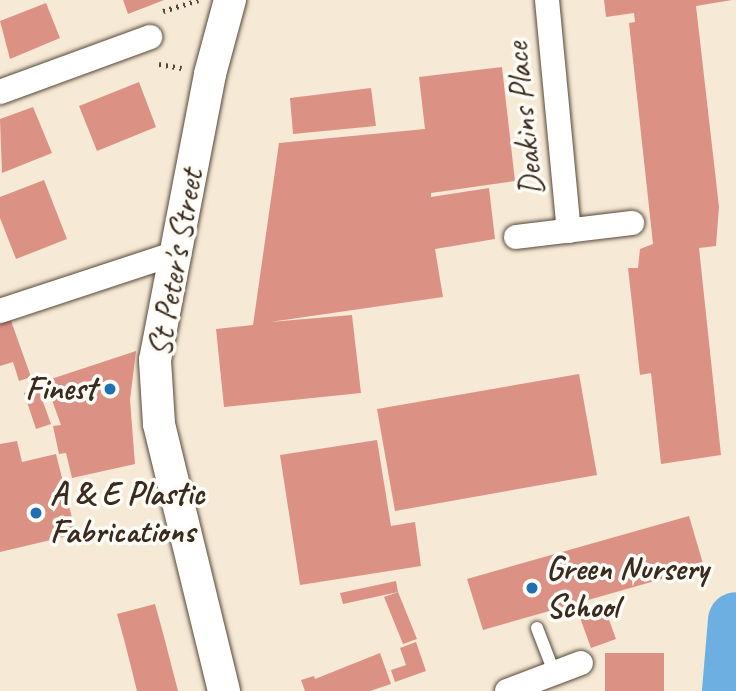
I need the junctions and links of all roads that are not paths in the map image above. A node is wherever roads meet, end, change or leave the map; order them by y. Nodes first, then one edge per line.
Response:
1 (230, 0) edge
2 (547, 0) edge
3 (150, 37) road end
4 (0, 92) edge
5 (632, 223) dead end
6 (569, 231) junction
7 (516, 237) dead end
8 (176, 253) junction
9 (0, 311) edge
10 (537, 628) dead end
11 (581, 663) dead end
12 (558, 682) edge
13 (224, 691) edge
14 (507, 691) edge

1 - 8 street, St Peter's Street
2 - 6 street, Deakins Place
3 - 4 street
5 - 6 street, Deakins Place
6 - 7 street, Deakins Place
8 - 9 street
8 - 13 street, St Peter's Street
10 - 12 lane
11 - 12 street
12 - 14 street

